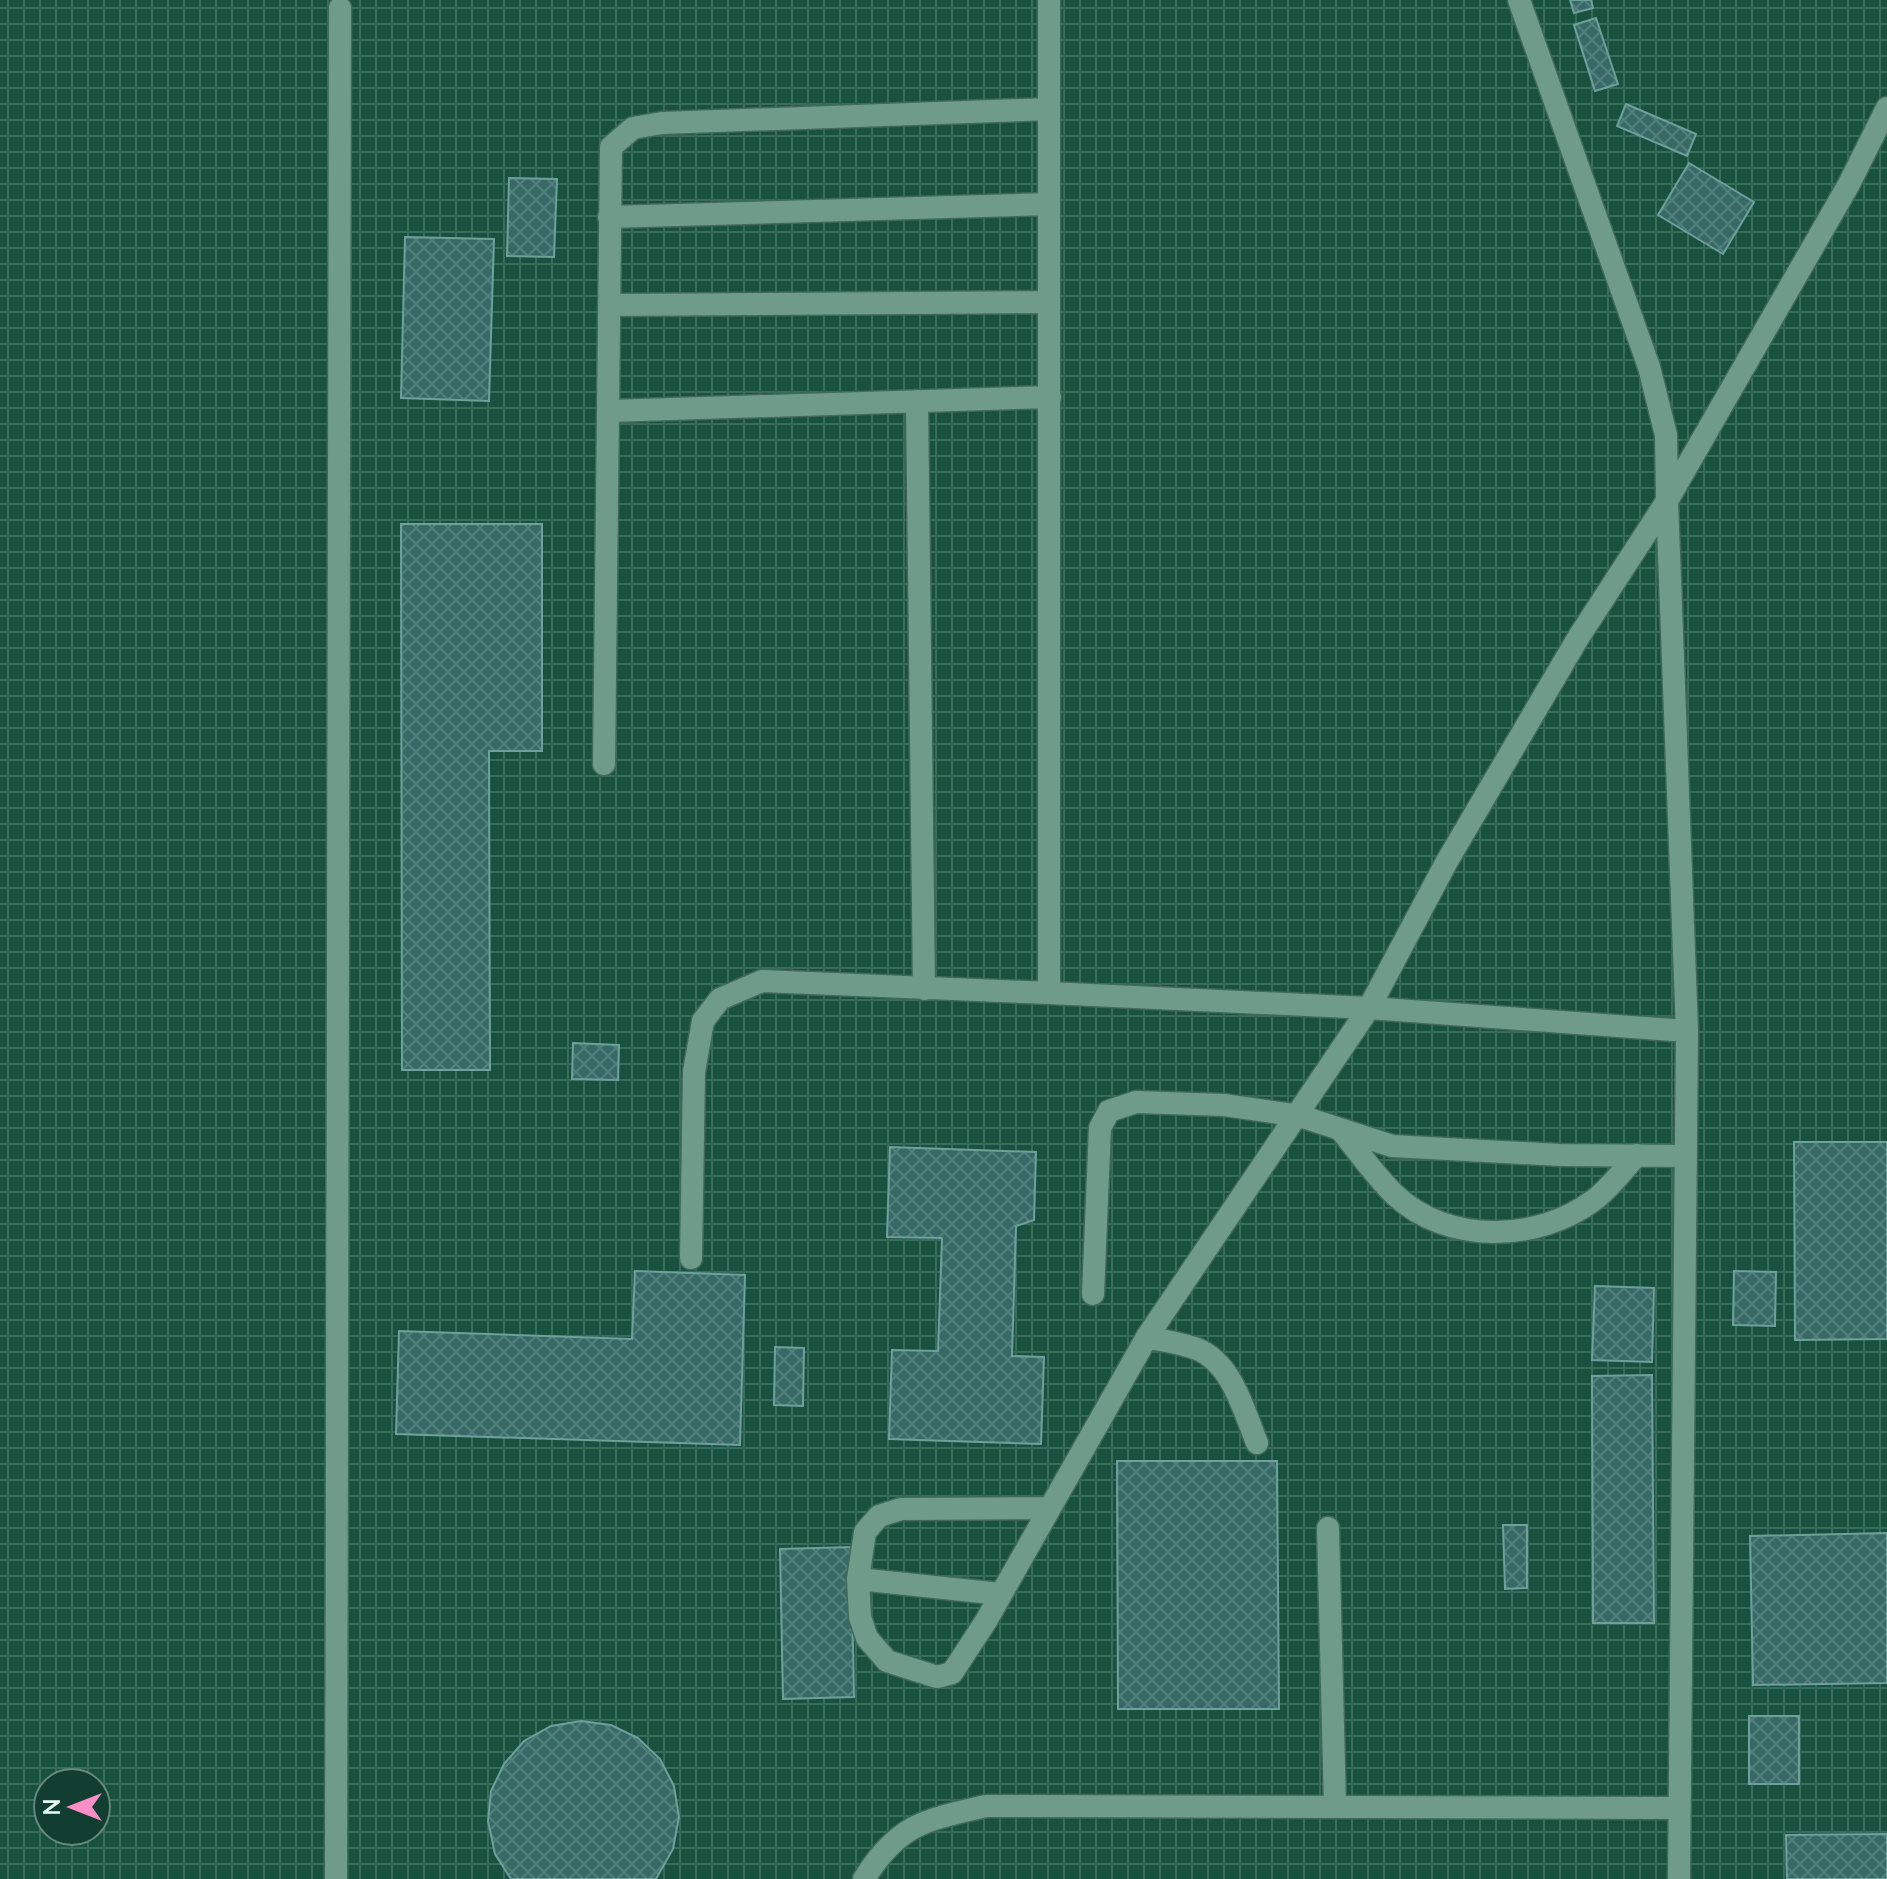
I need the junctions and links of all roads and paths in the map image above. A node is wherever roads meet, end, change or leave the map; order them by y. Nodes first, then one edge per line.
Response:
1 (1049, 0) edge
2 (1519, 0) edge
3 (340, 8) dead end
4 (1887, 108) edge
5 (1049, 109) junction
6 (1049, 204) junction
7 (609, 217) junction
8 (1049, 302) junction
9 (610, 305) junction
10 (1050, 397) junction
11 (917, 401) junction
12 (609, 411) junction
13 (1667, 501) junction
14 (604, 764) dead end
15 (924, 989) junction
16 (1049, 993) junction
17 (1369, 1008) junction
18 (1687, 1031) junction
19 (1300, 1116) junction
20 (1340, 1129) junction
21 (1637, 1155) junction
22 (1686, 1156) junction
23 (691, 1258) dead end
24 (1093, 1294) dead end
25 (1147, 1337) junction
26 (1257, 1443) dead end
27 (1048, 1508) junction
28 (1328, 1528) dead end
29 (858, 1579) junction
30 (1001, 1594) junction
31 (1335, 1807) junction
32 (1678, 1808) junction
33 (336, 1879) edge
34 (864, 1879) edge
35 (1679, 1879) edge

1 - 5 lane
2 - 13 lane
3 - 33 lane
4 - 13 lane
5 - 6 lane
5 - 7 lane
6 - 7 lane
6 - 8 lane
7 - 9 lane
8 - 9 lane
8 - 10 lane
9 - 12 lane
10 - 11 lane
10 - 16 lane
11 - 12 lane
11 - 15 lane
12 - 14 lane
13 - 17 lane
13 - 18 lane
15 - 16 lane
15 - 23 lane
16 - 17 lane
17 - 18 lane
17 - 19 lane
18 - 22 lane
19 - 20 lane
19 - 24 lane
19 - 25 lane
20 - 21 lane
20 - 21 lane
21 - 22 lane
22 - 32 lane
25 - 26 lane
25 - 27 lane
27 - 29 lane
27 - 30 lane
28 - 31 lane
29 - 30 lane
29 - 30 lane
31 - 32 lane
31 - 34 lane
32 - 35 lane

